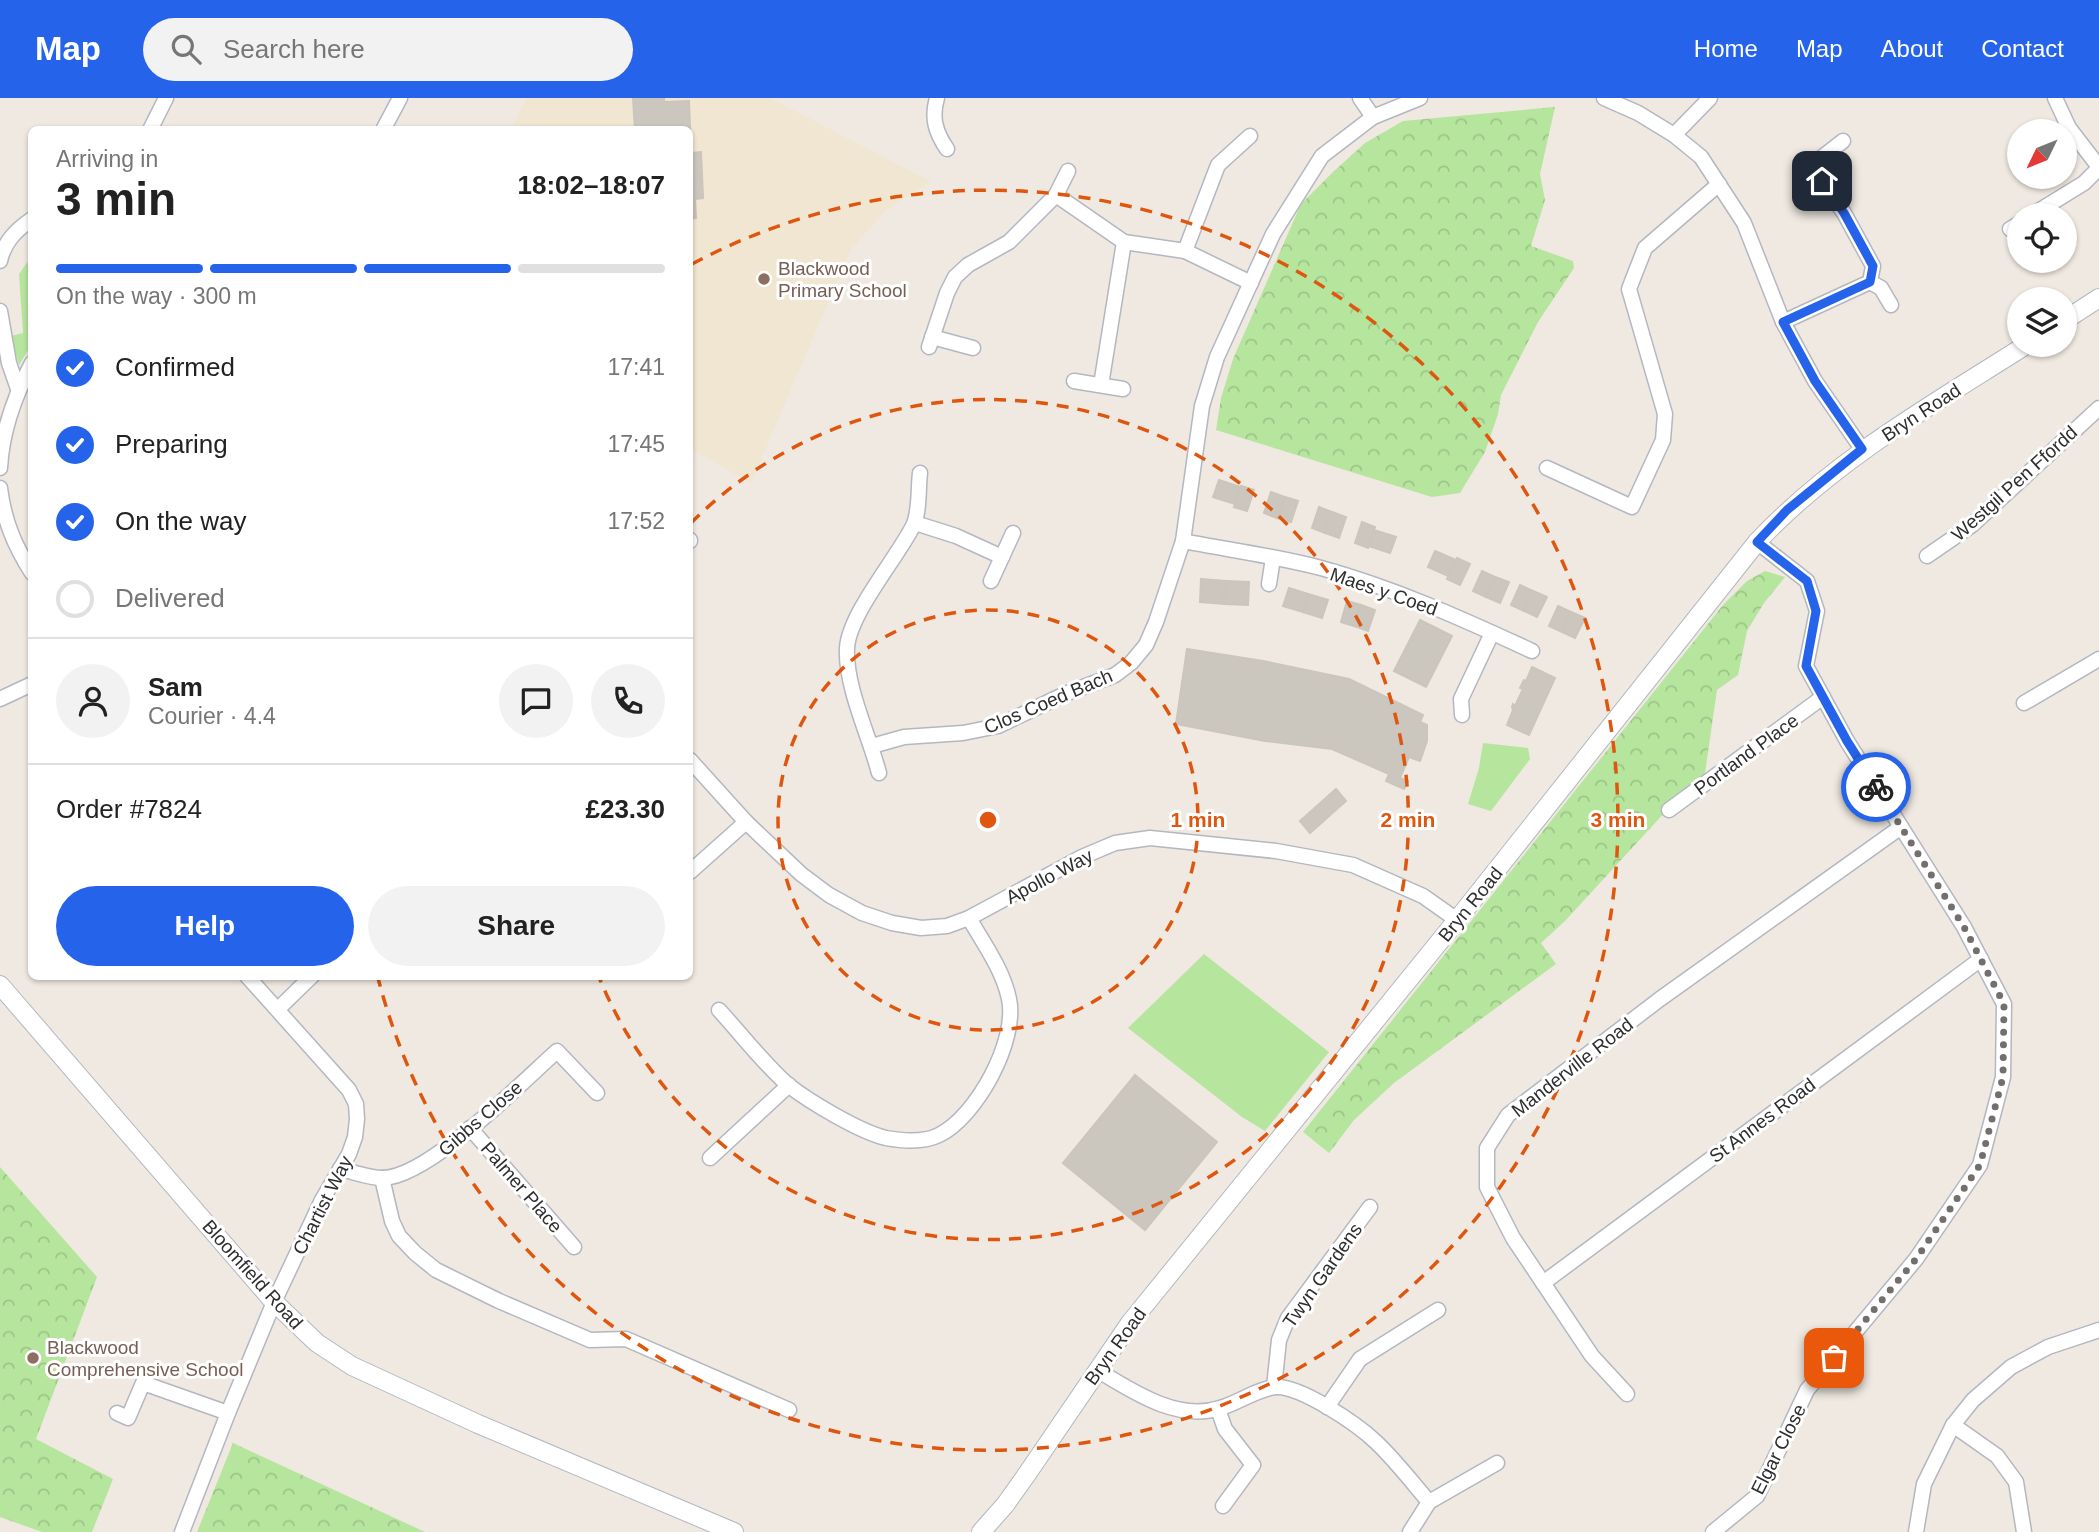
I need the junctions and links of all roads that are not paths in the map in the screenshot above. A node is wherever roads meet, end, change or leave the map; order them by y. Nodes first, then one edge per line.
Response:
1 (166, 98) edge
2 (400, 98) edge
3 (937, 98) edge
4 (1360, 98) edge
5 (1420, 98) edge
6 (1604, 98) edge
7 (1710, 98) edge
8 (2055, 98) edge
9 (1374, 117) junction
10 (152, 126) edge
11 (385, 126) edge
12 (1674, 135) junction
13 (1250, 136) dead end
14 (1843, 141) dead end
15 (947, 149) dead end
16 (2099, 168) edge
17 (1068, 171) dead end
18 (1719, 184) junction
19 (1056, 195) junction
20 (2052, 203) edge
21 (28, 222) edge
22 (1124, 242) junction
23 (1185, 251) junction
24 (0, 261) edge
25 (1870, 282) junction
26 (1251, 283) junction
27 (2099, 298) edge
28 (1891, 304) dead end
29 (0, 311) edge
30 (2077, 312) edge
31 (1783, 322) junction
32 (973, 348) dead end
33 (2007, 357) edge
34 (28, 370) edge
35 (1074, 381) dead end
36 (1101, 386) junction
37 (18, 389) junction
38 (1123, 389) dead end
39 (2099, 408) edge
40 (1862, 449) junction
41 (0, 468) edge
42 (1547, 468) dead end
43 (920, 473) dead end
44 (0, 488) edge
45 (915, 523) junction
46 (1013, 533) dead end
47 (1183, 541) junction
48 (1757, 542) junction
49 (1002, 556) junction
50 (1927, 556) dead end
51 (1272, 558) junction
52 (28, 567) edge
53 (991, 581) dead end
54 (1269, 584) dead end
55 (1492, 633) junction
56 (1532, 651) dead end
57 (2099, 659) edge
58 (28, 686) edge
59 (1823, 698) junction
60 (0, 699) edge
61 (2024, 703) dead end
62 (1462, 715) dead end
63 (872, 746) junction
64 (693, 763) edge
65 (879, 773) dead end
66 (1669, 810) dead end
67 (746, 822) junction
68 (1901, 827) junction
69 (693, 869) edge
70 (969, 918) junction
71 (1457, 920) junction
72 (1981, 959) junction
73 (251, 980) edge
74 (308, 980) edge
75 (0, 985) edge
76 (278, 1009) junction
77 (719, 1010) dead end
78 (789, 1085) junction
79 (597, 1093) dead end
80 (470, 1128) junction
81 (710, 1158) dead end
82 (340, 1169) junction
83 (382, 1178) junction
84 (1370, 1207) dead end
85 (575, 1247) dead end
86 (1543, 1283) junction
87 (274, 1302) junction
88 (1438, 1310) dead end
89 (2099, 1330) edge
90 (1097, 1370) junction
91 (1274, 1387) junction
92 (1627, 1394) dead end
93 (1327, 1407) junction
94 (1218, 1409) junction
95 (789, 1410) dead end
96 (117, 1413) dead end
97 (228, 1413) junction
98 (1953, 1425) junction
99 (1497, 1463) dead end
100 (1429, 1502) junction
101 (1223, 1506) dead end
102 (182, 1532) edge
103 (734, 1532) edge
104 (981, 1532) edge
105 (1410, 1532) edge
106 (1713, 1532) edge
107 (1916, 1532) edge
108 (2024, 1532) edge

1 - 10 street
2 - 11 street
3 - 15 street
4 - 9 street
5 - 9 street, Clos Coed Bach
6 - 12 street
7 - 12 street
8 - 16 street
9 - 26 street, Clos Coed Bach
12 - 18 street
13 - 23 street
14 - 25 street
16 - 20 street
17 - 19 street
18 - 31 street
18 - 42 street
19 - 22 street
19 - 32 street
21 - 24 street
22 - 23 street
22 - 36 street
23 - 26 street
25 - 28 street
25 - 31 street
26 - 47 street, Clos Coed Bach
27 - 30 street
29 - 37 street
31 - 40 street
33 - 40 street, Bryn Road
34 - 37 street
35 - 36 street
36 - 38 street
37 - 41 street
39 - 50 street, Westgil Pen Ffordd
40 - 48 street, Bryn Road
43 - 45 street
44 - 52 street
45 - 49 street
45 - 63 street
46 - 49 street
47 - 51 street, Maes y Coed
47 - 63 street, Clos Coed Bach
48 - 59 street, Elgar Close
48 - 71 street, Bryn Road
49 - 53 street
51 - 54 street
51 - 55 street, Maes y Coed
55 - 56 street, Maes y Coed
55 - 62 street
57 - 61 street
58 - 60 street
59 - 66 street, Portland Place
59 - 68 street, Elgar Close
63 - 65 street
64 - 67 street, Apollo Way
67 - 69 street
67 - 70 street, Apollo Way
68 - 72 street, Elgar Close
68 - 86 street, Manderville Road
70 - 71 street, Apollo Way
70 - 78 street
71 - 90 street, Bryn Road
72 - 86 street, St Annes Road
72 - 106 street, Elgar Close
73 - 76 street, Chartist Way
74 - 76 street
75 - 87 street, Bloomfield Road
76 - 82 street, Chartist Way
77 - 78 street
78 - 81 street
79 - 80 street, Gibbs Close
80 - 83 street, Gibbs Close
80 - 85 street, Palmer Place
82 - 83 street, Gibbs Close
82 - 87 street, Chartist Way
83 - 95 street
84 - 91 street, Twyn Gardens
86 - 92 street, Manderville Road
87 - 97 street, Chartist Way
87 - 103 street, Bloomfield Road
88 - 93 street
89 - 98 street
90 - 94 street
90 - 104 street, Bryn Road
91 - 93 street
91 - 94 street
93 - 100 street
94 - 101 street
96 - 97 street
97 - 102 street, Chartist Way
98 - 107 street
98 - 108 street
99 - 100 street
100 - 105 street

